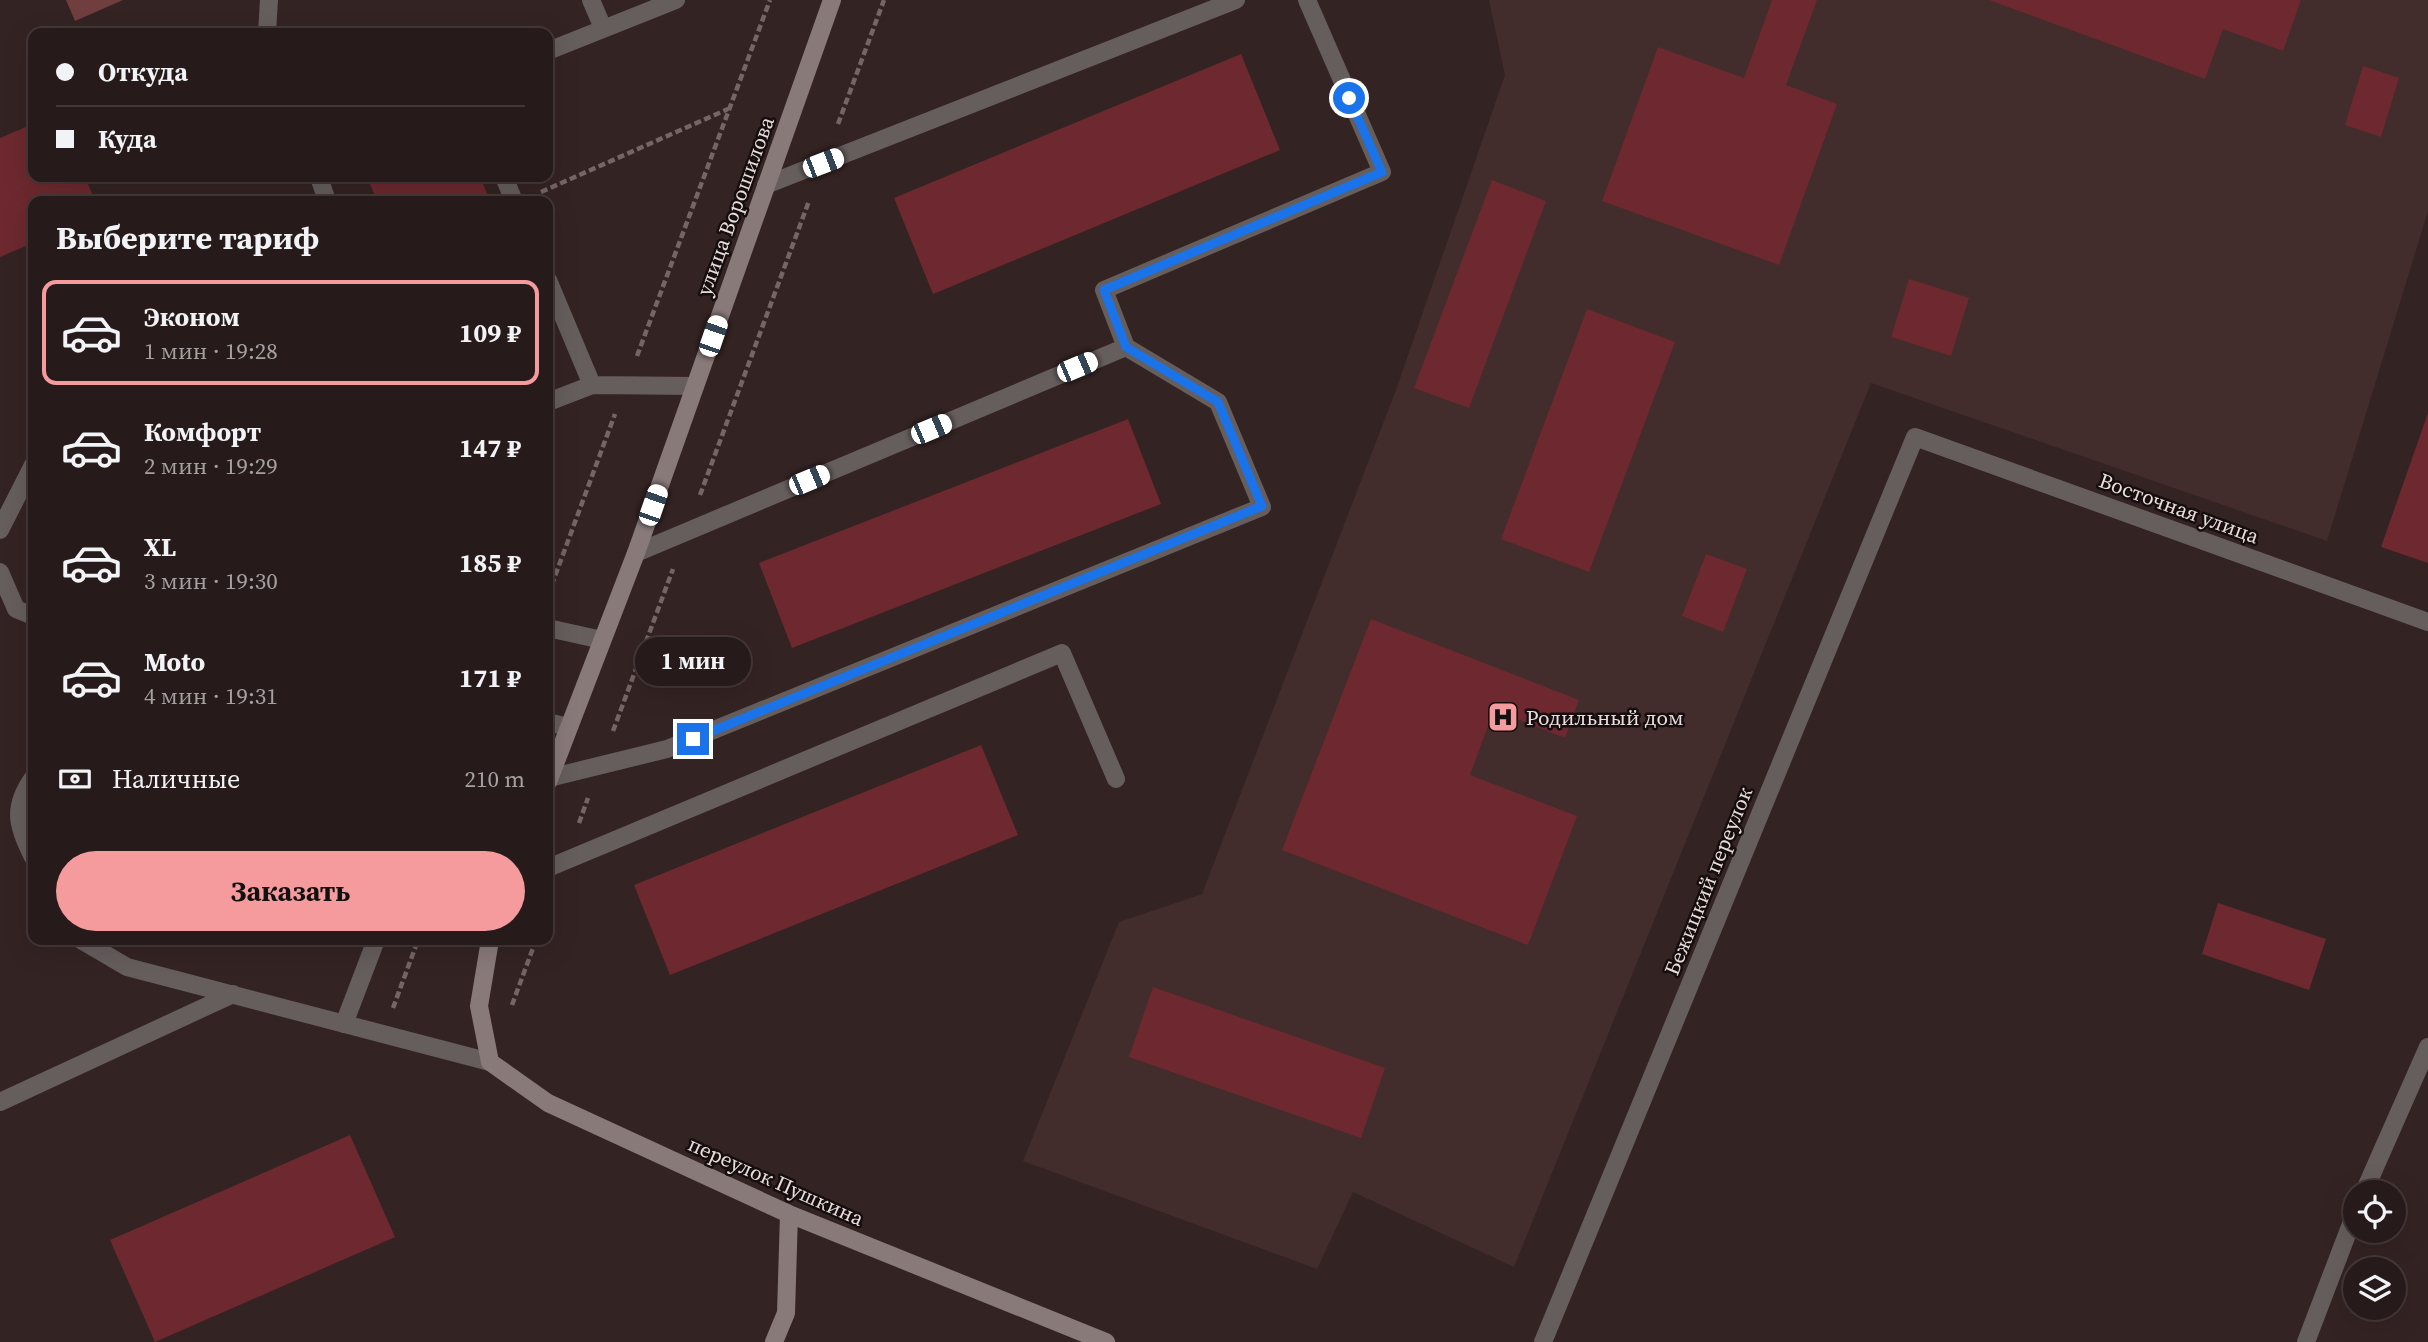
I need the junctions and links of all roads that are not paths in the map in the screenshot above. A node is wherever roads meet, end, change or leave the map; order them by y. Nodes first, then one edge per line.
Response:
1 (269, 0) edge
2 (591, 0) edge
3 (676, 0) edge
4 (832, 0) edge
5 (1236, 0) edge
6 (1307, 0) edge
7 (267, 28) edge
8 (603, 28) junction
9 (553, 49) edge
10 (766, 185) junction
11 (553, 292) edge
12 (1126, 347) junction
13 (592, 385) junction
14 (695, 386) junction
15 (553, 400) edge
16 (1914, 437) joint
17 (28, 475) edge
18 (0, 530) edge
19 (636, 553) junction
20 (0, 572) edge
21 (28, 613) edge
22 (2428, 622) edge
23 (553, 629) edge
24 (602, 640) junction
25 (553, 723) edge
26 (568, 727) junction
27 (553, 767) edge
28 (553, 779) edge
29 (1116, 779) dead end
30 (28, 785) edge
31 (28, 847) edge
32 (553, 866) edge
33 (89, 945) edge
34 (374, 945) edge
35 (489, 945) edge
36 (233, 994) junction
37 (344, 1024) junction
38 (2428, 1047) edge
39 (490, 1062) junction
40 (0, 1102) edge
41 (2369, 1180) edge
42 (789, 1214) junction
43 (2344, 1243) edge
44 (774, 1342) edge
45 (1106, 1342) edge
46 (1543, 1342) edge
47 (2306, 1342) edge

1 - 7 street
2 - 8 street
3 - 8 street
4 - 10 street, улица Ворошилова
5 - 10 street
6 - 12 street
8 - 9 street
10 - 14 street, улица Ворошилова
11 - 13 street
12 - 19 street
12 - 28 street
13 - 14 street
13 - 15 street
14 - 19 street, улица Ворошилова
16 - 22 street, Восточная улица
16 - 46 street, Бежицкий переулок
17 - 18 street
19 - 24 street, улица Ворошилова
20 - 21 street
23 - 24 street
24 - 26 street, улица Ворошилова
25 - 26 street
26 - 27 street, улица Ворошилова
29 - 32 street
30 - 31 street
33 - 36 street
34 - 37 street
35 - 39 street
36 - 37 street
36 - 40 street
37 - 39 street
38 - 41 street
39 - 42 street, переулок Пушкина
42 - 44 street
42 - 45 street, переулок Пушкина
43 - 47 street

